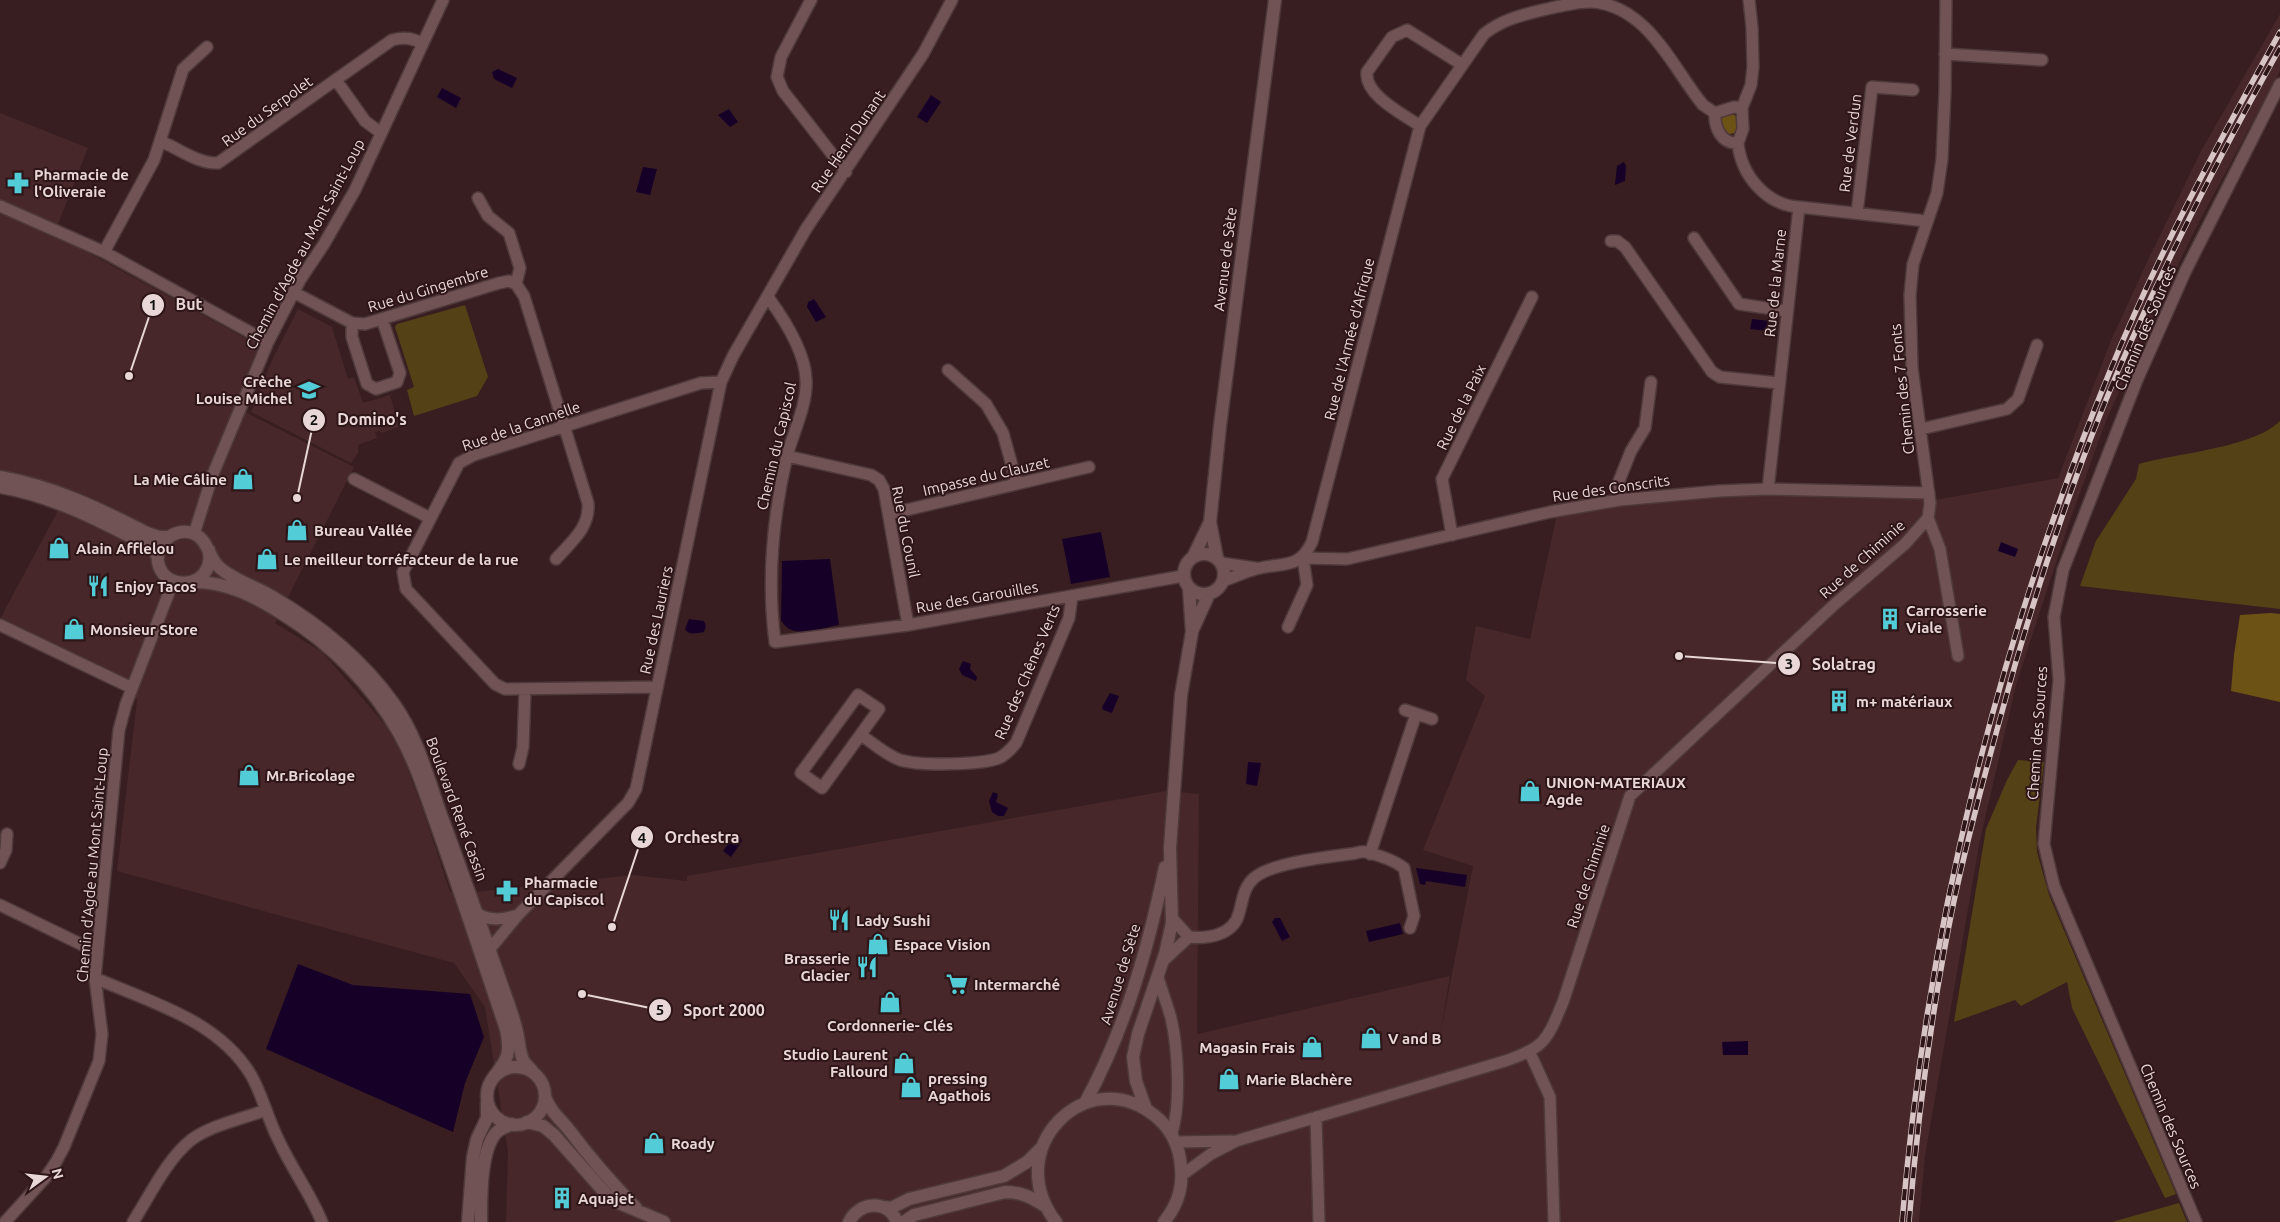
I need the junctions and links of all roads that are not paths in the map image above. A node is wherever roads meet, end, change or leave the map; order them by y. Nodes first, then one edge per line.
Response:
1 (443, 0) edge
2 (811, 0) edge
3 (952, 0) edge
4 (1275, 0) edge
5 (1749, 0) edge
6 (1946, 0) edge
7 (422, 44) junction
8 (207, 47) dead end
9 (1944, 54) junction
10 (2042, 60) dead end
11 (1462, 64) junction
12 (336, 80) junction
13 (2280, 84) edge
14 (1913, 90) dead end
15 (1742, 108) junction
16 (1715, 113) junction
17 (1420, 126) junction
18 (381, 134) junction
19 (160, 140) junction
20 (1738, 143) junction
21 (846, 172) junction
22 (478, 198) dead end
23 (0, 206) edge
24 (1798, 207) junction
25 (1857, 213) junction
26 (1926, 221) junction
27 (1694, 238) dead end
28 (1611, 241) dead end
29 (104, 252) junction
30 (516, 284) junction
31 (295, 293) junction
32 (1532, 297) dead end
33 (768, 298) junction
34 (1787, 311) junction
35 (382, 319) junction
36 (352, 323) junction
37 (268, 342) junction
38 (2037, 345) dead end
39 (948, 370) dead end
40 (721, 382) junction
41 (1651, 382) dead end
42 (1779, 383) junction
43 (564, 426) junction
44 (1921, 429) junction
45 (787, 456) junction
46 (1089, 467) dead end
47 (0, 477) edge
48 (354, 479) dead end
49 (1017, 484) junction
50 (0, 488) edge
51 (1768, 489) junction
52 (1929, 493) junction
53 (1620, 500) junction
54 (889, 514) junction
55 (430, 518) junction
56 (1928, 518) junction
57 (1210, 522) junction
58 (194, 534) junction
59 (1452, 535) junction
60 (168, 537) junction
61 (209, 550) junction
62 (158, 557) junction
63 (1193, 557) junction
64 (1303, 558) junction
65 (556, 559) dead end
66 (1219, 560) junction
67 (1256, 569) junction
68 (1183, 576) junction
69 (1223, 581) junction
70 (173, 582) junction
71 (194, 582) junction
72 (1189, 589) junction
73 (1209, 594) junction
74 (1072, 596) junction
75 (908, 625) junction
76 (0, 626) edge
77 (1288, 627) dead end
78 (1192, 632) junction
79 (775, 642) joint
80 (1958, 656) dead end
81 (657, 687) junction
82 (132, 688) junction
83 (525, 690) junction
84 (1432, 719) dead end
85 (861, 735) junction
86 (519, 764) dead end
87 (8, 834) dead end
88 (1170, 848) junction
89 (1370, 854) junction
90 (0, 863) edge
91 (0, 905) edge
92 (477, 913) junction
93 (518, 915) junction
94 (1172, 918) junction
95 (1410, 928) dead end
96 (1189, 937) junction
97 (490, 950) junction
98 (97, 952) junction
99 (1163, 961) junction
100 (1158, 977) junction
101 (95, 978) junction
102 (1530, 1053) junction
103 (533, 1072) junction
104 (493, 1078) junction
105 (487, 1092) junction
106 (544, 1096) junction
107 (1085, 1103) junction
108 (1146, 1109) junction
109 (266, 1110) junction
110 (1316, 1117) junction
111 (527, 1122) junction
112 (512, 1124) junction
113 (1174, 1137) junction
114 (1236, 1141) junction
115 (1041, 1148) junction
116 (1182, 1175) junction
117 (1045, 1206) junction
118 (884, 1207) junction
119 (638, 1209) junction
120 (5, 1222) edge
121 (133, 1222) edge
122 (322, 1222) edge
123 (468, 1222) edge
124 (481, 1222) edge
125 (664, 1222) edge
126 (849, 1222) edge
127 (897, 1222) edge
128 (904, 1222) edge
129 (1056, 1222) edge
130 (1164, 1222) edge
131 (1319, 1222) edge
132 (1554, 1222) edge
133 (2196, 1222) edge

1 - 7 street, Chemin d'Agde au Mont Saint-Loup
2 - 21 street
3 - 21 street, Rue Henri Dunant
4 - 57 street, Avenue de Sète
5 - 15 street
6 - 9 street, Chemin des 7 Fonts
7 - 12 street, Rue du Serpolet
7 - 18 street, Chemin d'Agde au Mont Saint-Loup
8 - 19 street
9 - 10 street
9 - 26 street, Chemin des 7 Fonts
11 - 16 street, Rue de l'Armée d'Afrique
11 - 17 street, Rue de l'Armée d'Afrique
11 - 17 street
12 - 18 street, Rue du Serpolet
12 - 19 street, Rue du Serpolet
13 - 133 street, Chemin des Sources
14 - 25 street, Rue de Verdun
15 - 16 street
15 - 20 street
16 - 20 street
17 - 64 street, Rue de l'Armée d'Afrique
18 - 31 street, Chemin d'Agde au Mont Saint-Loup
19 - 29 street
20 - 24 street
21 - 33 street, Rue Henri Dunant
22 - 30 street
23 - 29 street
24 - 25 street
24 - 34 street, Rue de la Marne
25 - 26 street
26 - 44 street, Chemin des 7 Fonts
27 - 34 street
28 - 42 street
29 - 37 street
30 - 35 street, Rue du Gingembre
30 - 43 street
31 - 36 street, Rue du Gingembre
31 - 37 street, Chemin d'Agde au Mont Saint-Loup
32 - 59 street, Rue de la Paix
33 - 40 street, Rue des Lauriers
33 - 45 street, Chemin du Capiscol
34 - 42 street, Rue de la Marne
35 - 36 street, Rue du Gingembre
35 - 36 street
37 - 58 street, Chemin d'Agde au Mont Saint-Loup
38 - 44 street
39 - 49 street
40 - 43 street, Rue de la Cannelle
40 - 81 street, Rue des Lauriers
41 - 53 street
42 - 51 street, Rue de la Marne
43 - 55 street, Rue de la Cannelle
43 - 65 street
44 - 52 street, Chemin des 7 Fonts
45 - 54 street, Rue du Counil
45 - 79 street, Chemin du Capiscol
46 - 49 street, Impasse du Clauzet
47 - 60 street
48 - 55 street
49 - 54 street, Impasse du Clauzet
50 - 62 street
51 - 52 street, Rue des Conscrits
51 - 53 street, Rue des Conscrits
52 - 56 street, Chemin des 7 Fonts
53 - 59 street, Rue des Conscrits
54 - 75 street, Rue du Counil
55 - 83 street, Rue de la Cannelle
56 - 80 street, Chemin des 7 Fonts
56 - 102 street, Rue de Chiminie
57 - 63 street, Avenue de Sète
57 - 66 street, Avenue de Sète
58 - 60 street
58 - 61 street
59 - 64 street, Rue des Conscrits
60 - 62 street
61 - 71 street
61 - 92 street, Boulevard René Cassin
62 - 70 street
63 - 66 street
63 - 68 street
64 - 67 street
64 - 77 street
66 - 67 street
66 - 69 street
67 - 69 street
68 - 72 street
68 - 74 street, Rue des Garouilles
69 - 73 street
70 - 71 street
70 - 82 street, Chemin d'Agde au Mont Saint-Loup
71 - 104 street, Boulevard René Cassin
72 - 73 street
72 - 78 street, Avenue de Sète
73 - 78 street, Avenue de Sète
74 - 75 street, Rue des Garouilles
74 - 85 street, Rue des Chênes Verts
75 - 79 street, Rue des Garouilles
76 - 82 street
78 - 88 street, Avenue de Sète
81 - 83 street, Rue de la Cannelle
81 - 93 street, Rue des Lauriers
82 - 98 street, Chemin d'Agde au Mont Saint-Loup
83 - 86 street
84 - 89 street
85 - 85 street
87 - 90 street
88 - 94 street, Avenue de Sète
88 - 107 street, Avenue de Sète
89 - 95 street
89 - 96 street
91 - 98 street
92 - 93 street
92 - 97 street, Boulevard René Cassin
93 - 97 street, Rue des Lauriers
94 - 96 street
94 - 99 street, Avenue de Sète
96 - 99 street
97 - 103 street, Boulevard René Cassin
98 - 101 street, Chemin d'Agde au Mont Saint-Loup
99 - 100 street, Avenue de Sète
100 - 108 street, Avenue de Sète
100 - 113 street
101 - 109 street
101 - 120 street, Chemin d'Agde au Mont Saint-Loup
102 - 110 street, Rue de Chiminie
102 - 132 street
103 - 104 street
103 - 106 street
104 - 105 street
105 - 112 street
105 - 123 street
106 - 111 street
106 - 119 street
107 - 108 street
107 - 115 street
108 - 113 street
109 - 121 street
109 - 122 street
110 - 114 street, Rue de Chiminie
110 - 131 street
111 - 112 street
111 - 119 street
112 - 124 street
113 - 114 street, Rue de Chiminie
113 - 116 street
114 - 116 street, Rue de Chiminie
115 - 117 street
115 - 118 street
116 - 130 street
117 - 128 street
117 - 129 street
118 - 126 street
118 - 127 street
119 - 125 street

